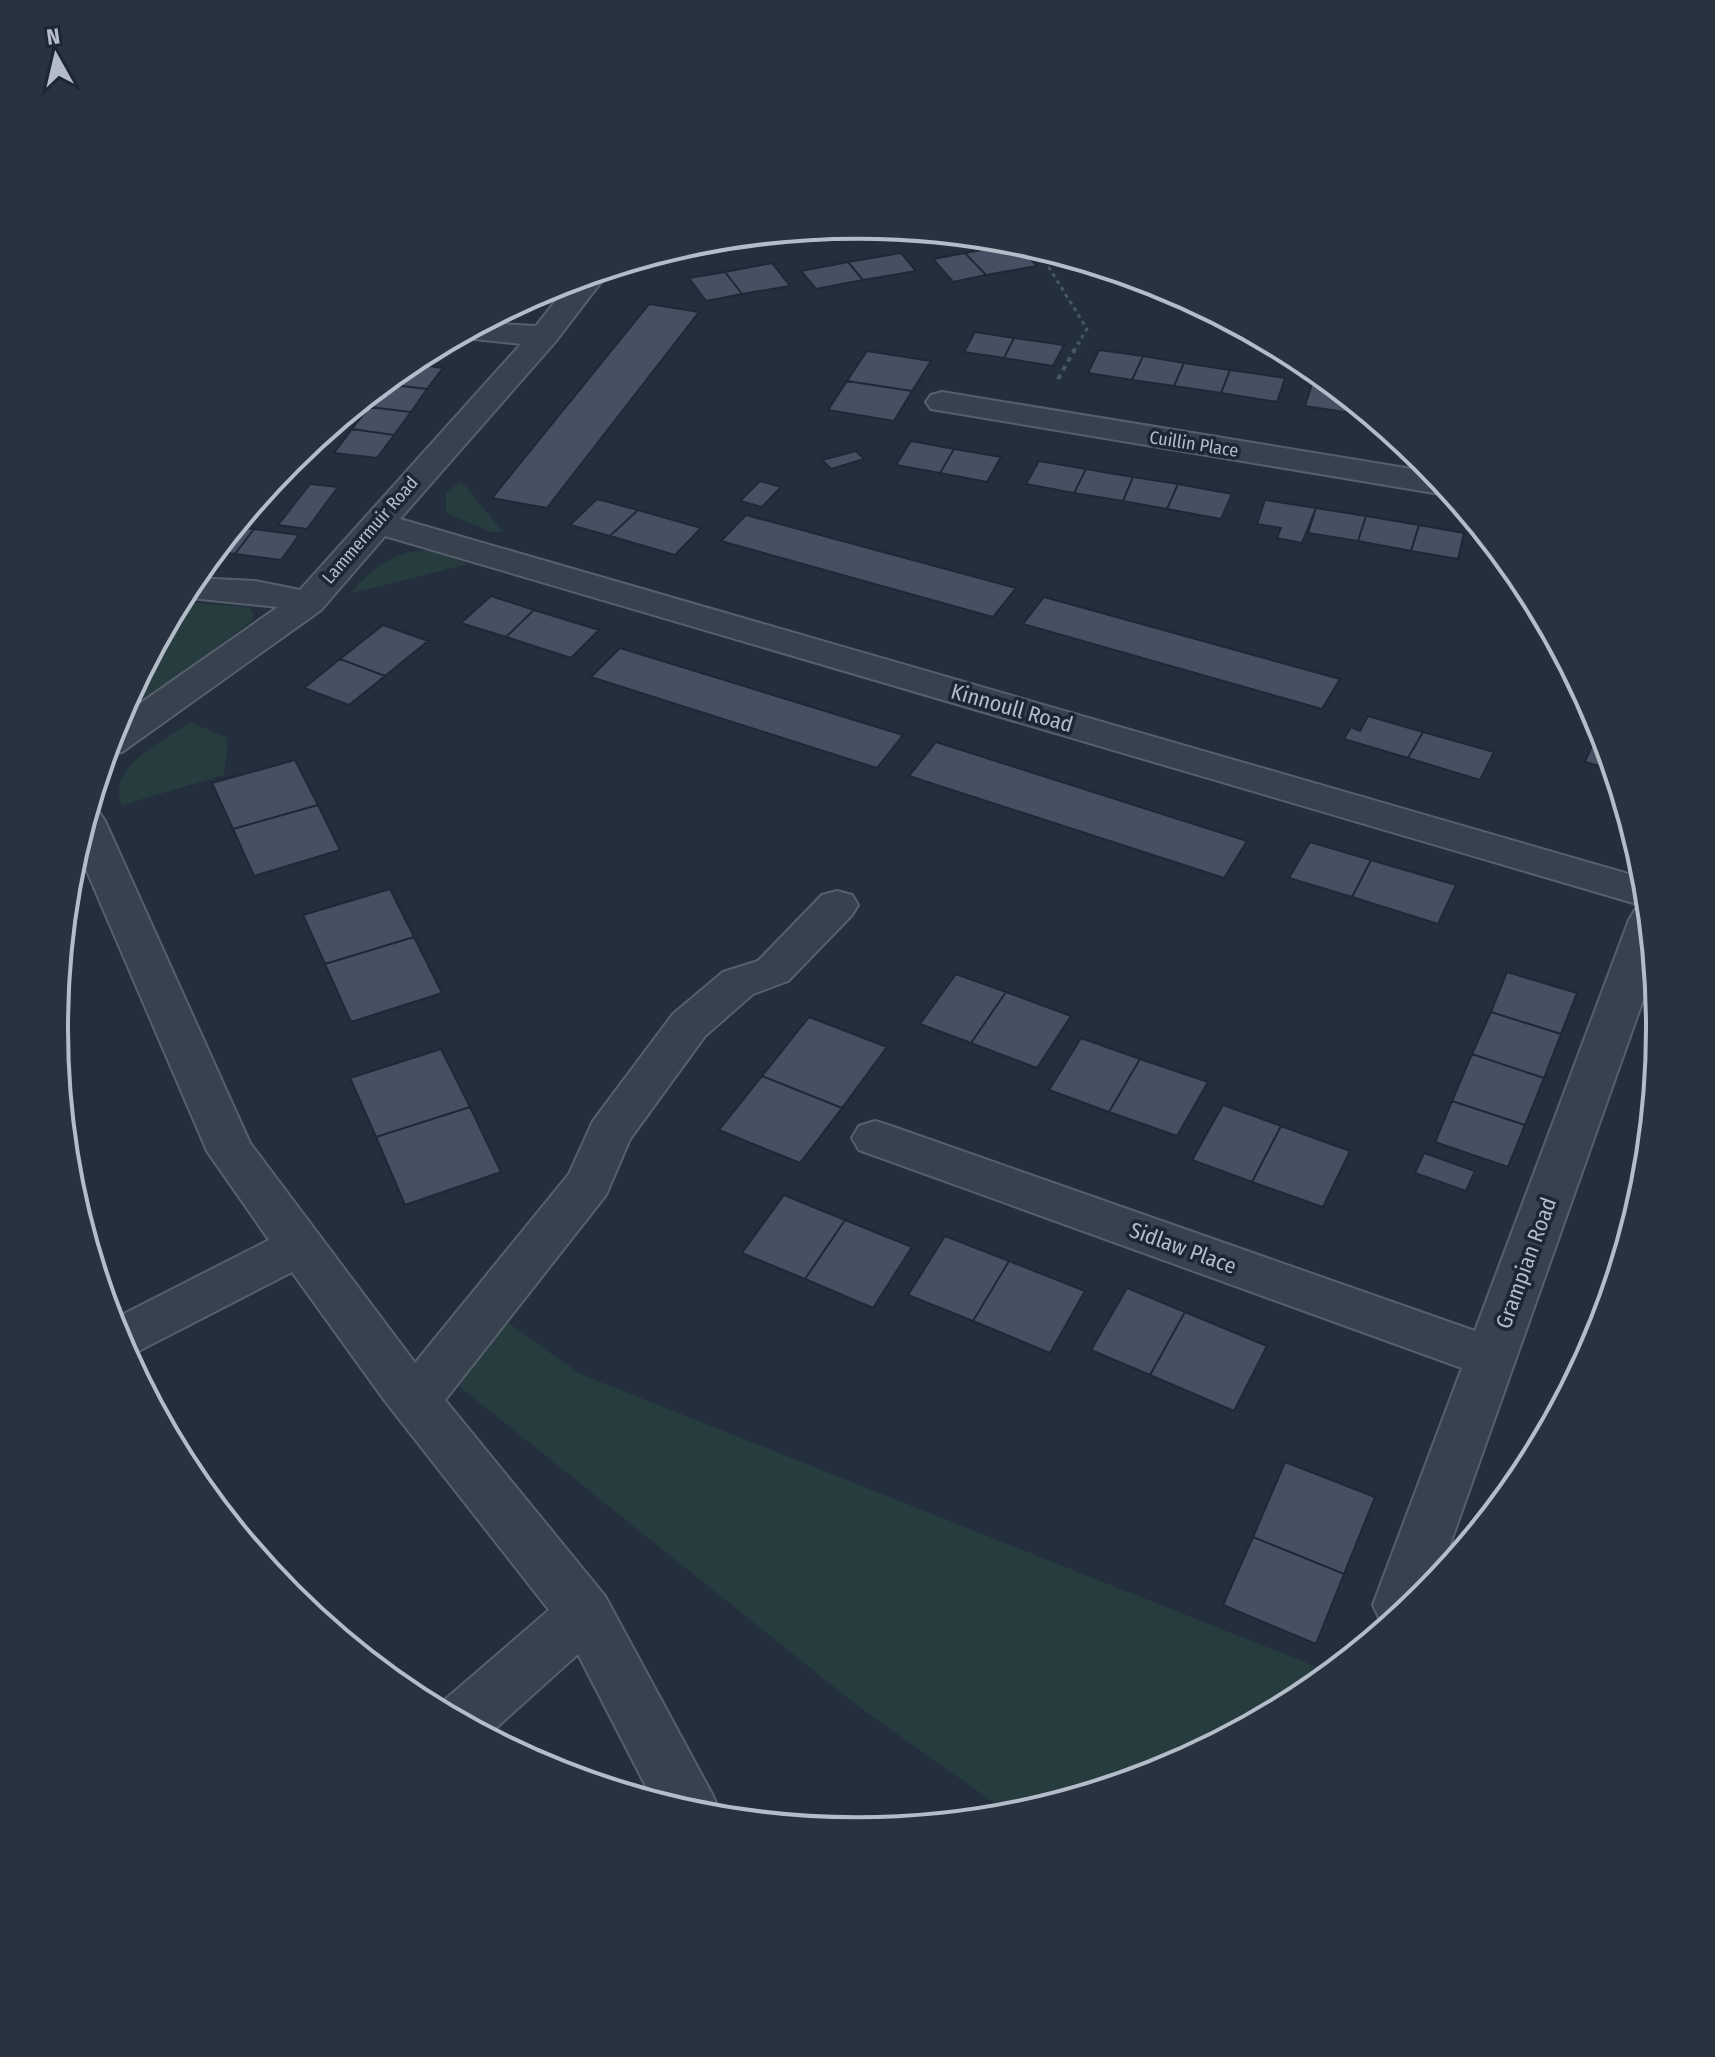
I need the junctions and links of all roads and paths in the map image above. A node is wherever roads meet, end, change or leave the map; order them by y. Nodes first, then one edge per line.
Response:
1 (1048, 263) edge
2 (580, 290) edge
3 (486, 332) edge
4 (544, 336) junction
5 (942, 402) dead end
6 (1036, 418) junction
7 (1427, 482) edge
8 (376, 523) junction
9 (202, 589) edge
10 (308, 602) junction
11 (126, 731) edge
12 (92, 837) edge
13 (1634, 889) edge
14 (837, 905) dead end
15 (1642, 943) edge
16 (875, 1138) dead end
17 (299, 1246) junction
18 (129, 1334) edge
19 (1492, 1358) junction
20 (415, 1400) junction
21 (1403, 1599) edge
22 (585, 1613) junction
23 (469, 1715) edge
24 (683, 1798) edge

1 - 6 path
2 - 4 street, Lammermuir Road
3 - 4 street
4 - 8 street, Lammermuir Road
5 - 6 street, Cuillin Place
6 - 7 street, Cuillin Place
8 - 10 street, Lammermuir Road
8 - 13 street, Kinnoull Road
9 - 10 street
10 - 11 street, Lammermuir Road
12 - 17 street
14 - 20 street
15 - 19 street, Grampian Road
16 - 19 street, Sidlaw Place
17 - 18 street
17 - 20 street
19 - 21 street, Grampian Road
20 - 22 street
22 - 23 street
22 - 24 street

